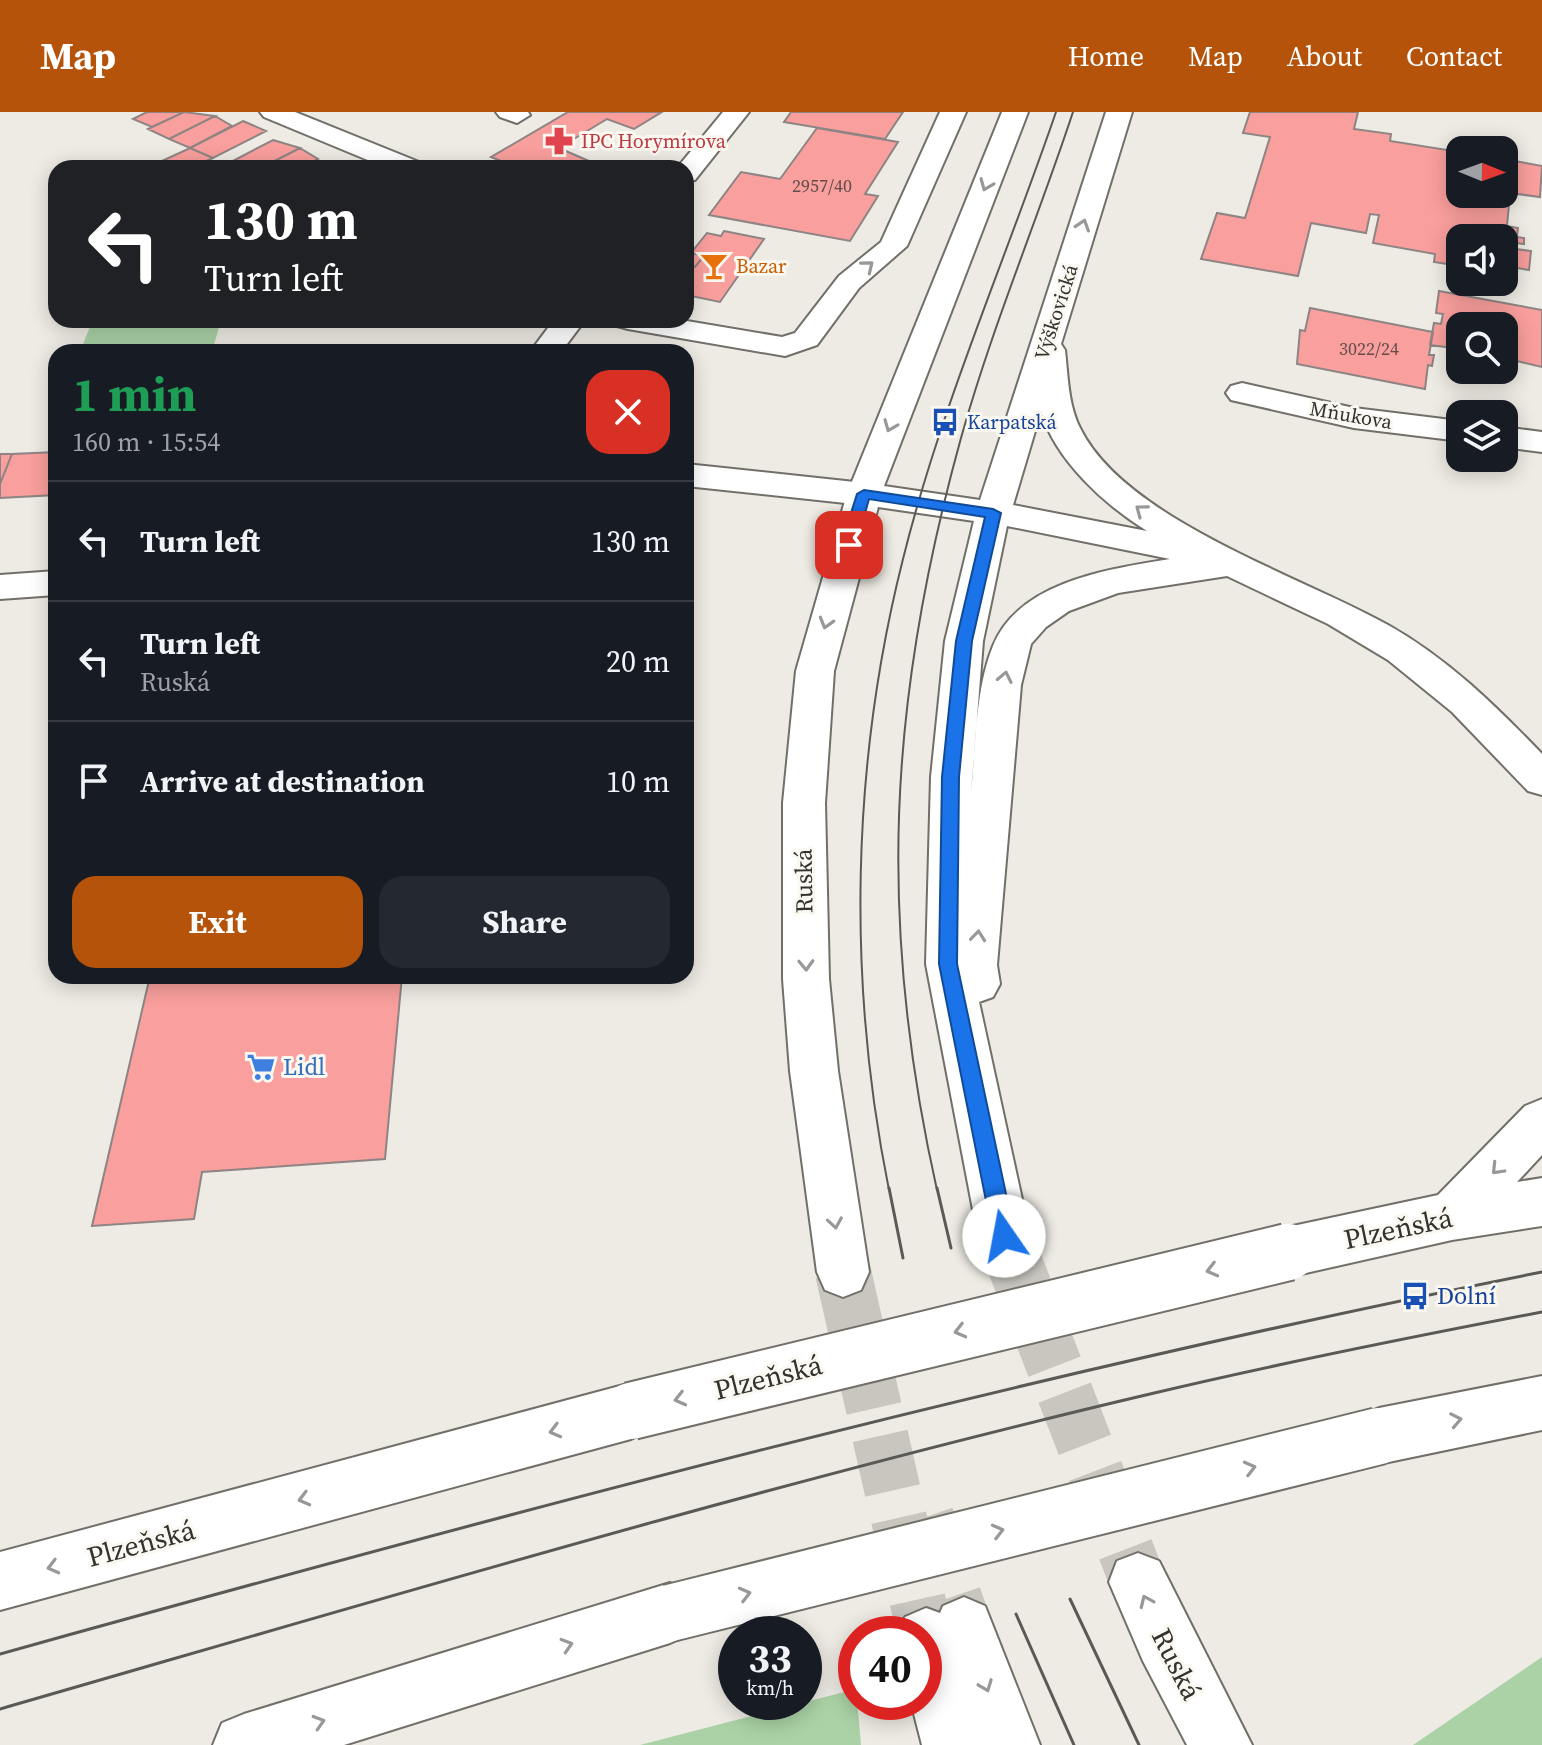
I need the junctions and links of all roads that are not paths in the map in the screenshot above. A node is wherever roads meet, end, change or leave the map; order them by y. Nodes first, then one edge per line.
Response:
1 (736, 112) edge
2 (953, 112) edge
3 (1015, 112) edge
4 (1119, 113) edge
5 (292, 115) edge
6 (392, 160) edge
7 (694, 164) edge
8 (564, 328) edge
9 (675, 328) edge
10 (1048, 336) junction
11 (551, 344) edge
12 (1242, 393) dead end
13 (1446, 429) edge
14 (1518, 439) edge
15 (1542, 442) edge
16 (694, 476) edge
17 (864, 494) junction
18 (993, 513) junction
19 (1233, 563) junction
20 (48, 584) edge
21 (0, 587) edge
22 (1542, 780) edge
23 (1542, 1121) edge
24 (1542, 1202) edge
25 (1452, 1216) junction
26 (843, 1272) tunnel mouth
27 (1542, 1403) edge
28 (0, 1581) edge
29 (1138, 1582) tunnel mouth
30 (945, 1633) edge
31 (244, 1745) edge
32 (953, 1745) edge
33 (1009, 1745) edge
34 (1221, 1745) edge

1 - 7 street
9 -> 2 street
3 -> 17 street
10 -> 4 street, Výškovická
5 - 6 street
8 - 11 street
10 - 18 street, Výškovická
19 -> 10 street
12 - 13 street, Mňukova
14 - 15 street
16 - 17 street
17 - 18 street
17 -> 26 street, Ruská
18 - 19 street
18 -> 19 street
19 - 22 street
20 - 21 street
23 -> 25 street
24 - 25 street, Plzeňská
25 -> 28 street, Plzeňská, bridge
31 -> 27 street, bridge
34 -> 29 street, Ruská
30 - 32 street
30 -> 33 street

